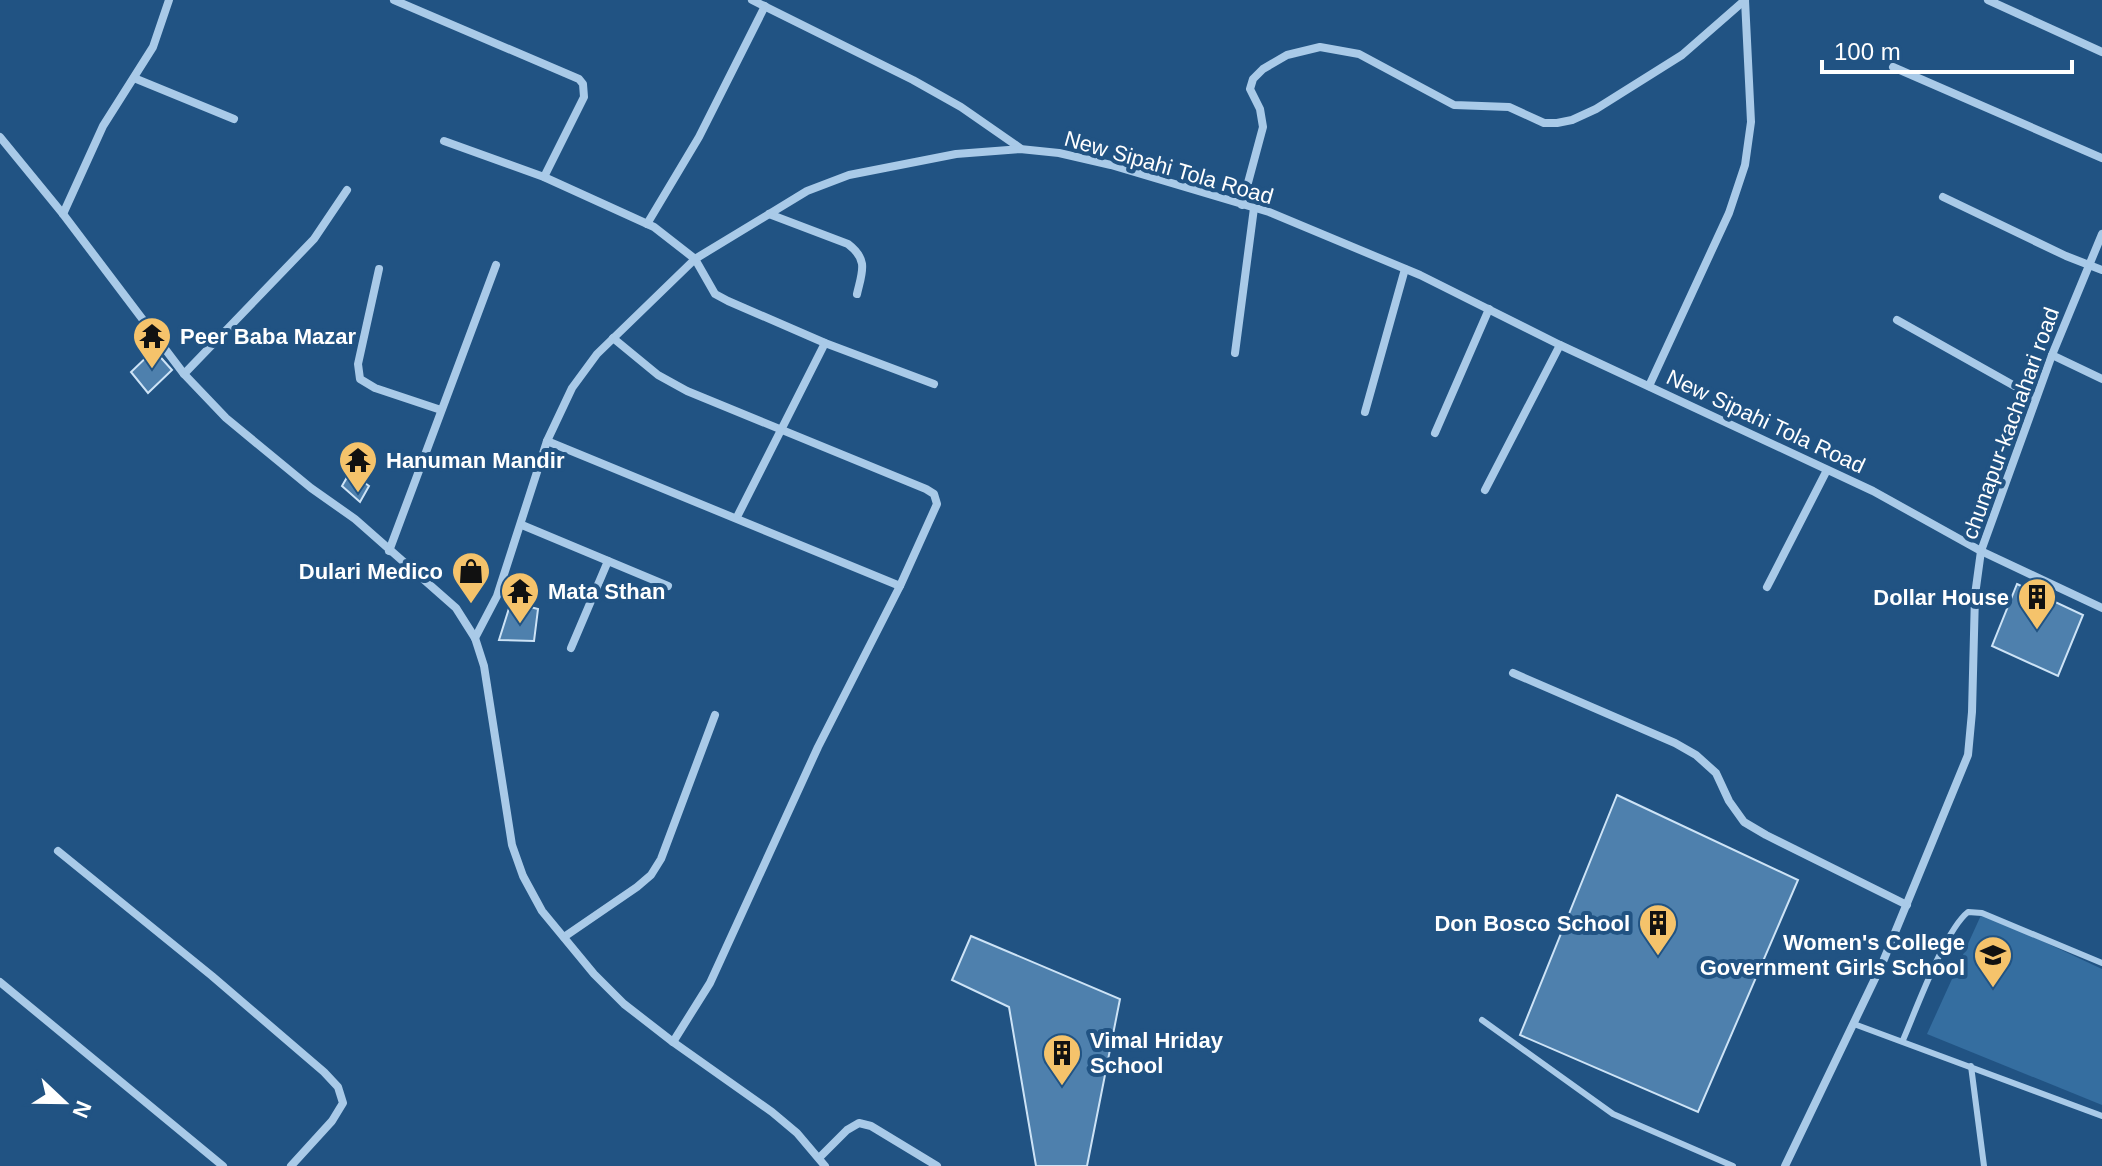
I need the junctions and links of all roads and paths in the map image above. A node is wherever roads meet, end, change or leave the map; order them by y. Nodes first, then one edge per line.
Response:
1 (169, 0) edge
2 (394, 0) edge
3 (752, 0) edge
4 (1988, 0) edge
5 (765, 6) junction
6 (2102, 52) edge
7 (1893, 67) dead end
8 (134, 78) junction
9 (234, 119) dead end
10 (0, 137) edge
11 (444, 141) dead end
12 (1020, 149) junction
13 (2102, 158) edge
14 (544, 177) junction
15 (347, 190) dead end
16 (1943, 197) dead end
17 (1242, 205) junction
18 (1254, 208) junction
19 (63, 214) junction
20 (769, 214) junction
21 (647, 224) junction
22 (2102, 234) edge
23 (695, 259) junction
24 (496, 265) dead end
25 (2091, 265) junction
26 (379, 269) dead end
27 (1405, 269) junction
28 (2102, 270) edge
29 (857, 294) dead end
30 (1489, 309) junction
31 (1897, 320) dead end
32 (613, 338) junction
33 (825, 343) junction
34 (1560, 345) junction
35 (1235, 353) dead end
36 (2052, 355) junction
37 (184, 374) junction
38 (2102, 379) edge
39 (934, 384) dead end
40 (1649, 386) junction
41 (2036, 398) junction
42 (441, 410) junction
43 (1365, 412) dead end
44 (782, 428) junction
45 (1435, 433) dead end
46 (547, 441) junction
47 (1827, 470) junction
48 (1485, 490) dead end
49 (737, 517) junction
50 (522, 525) junction
51 (389, 551) junction
52 (1981, 551) junction
53 (608, 561) junction
54 (668, 586) dead end
55 (900, 586) junction
56 (1767, 587) dead end
57 (2102, 608) edge
58 (475, 638) junction
59 (571, 648) dead end
60 (1513, 673) dead end
61 (715, 715) dead end
62 (58, 851) dead end
63 (1907, 905) junction
64 (564, 937) junction
65 (2102, 963) edge
66 (0, 982) edge
67 (1482, 1020) dead end
68 (1854, 1024) junction
69 (1903, 1040) junction
70 (673, 1042) junction
71 (1971, 1066) junction
72 (2102, 1116) edge
73 (822, 1162) edge
74 (223, 1166) edge
75 (291, 1166) edge
76 (937, 1166) edge
77 (1733, 1166) edge
78 (1785, 1166) edge
79 (1984, 1166) edge

1 - 8 street
2 - 14 street
3 - 5 street
4 - 6 street
5 - 12 street
5 - 21 street
7 - 13 street
8 - 9 street
8 - 19 street
10 - 19 street
11 - 14 street
12 - 17 street, New Sipahi Tola Road
12 - 20 street, New Sipahi Tola Road
14 - 21 street
15 - 37 street
16 - 25 street
17 - 18 street, New Sipahi Tola Road
17 - 40 street
18 - 27 street, New Sipahi Tola Road
18 - 35 street
19 - 37 street
20 - 23 street, New Sipahi Tola Road
20 - 29 street
21 - 23 street
22 - 25 street, chunapur-kachahari road
23 - 32 street, New Sipahi Tola Road
23 - 33 street
24 - 42 street
25 - 28 street
25 - 36 street, chunapur-kachahari road
26 - 42 street
27 - 30 street, New Sipahi Tola Road
27 - 43 street
30 - 34 street, New Sipahi Tola Road
30 - 45 street
31 - 41 street
32 - 44 street
32 - 46 street, New Sipahi Tola Road
33 - 39 street
33 - 44 street
34 - 40 street, New Sipahi Tola Road
34 - 48 street
36 - 38 street
36 - 41 street, chunapur-kachahari road
37 - 51 street
40 - 47 street, New Sipahi Tola Road
41 - 52 street, chunapur-kachahari road
42 - 51 street
44 - 49 street
44 - 55 street
46 - 49 street
46 - 50 street, New Sipahi Tola Road
47 - 52 street, New Sipahi Tola Road
47 - 56 street
49 - 55 street
50 - 53 street
50 - 58 street, New Sipahi Tola Road
51 - 58 street
52 - 57 street, New Sipahi Tola Road
52 - 63 street, chunapur-kachahari road
53 - 54 street
53 - 59 street
55 - 70 street
58 - 64 street
60 - 63 street
61 - 64 street
62 - 75 street
63 - 68 street, chunapur-kachahari road
64 - 70 street
65 - 69 lane
66 - 74 street
67 - 77 lane
68 - 69 lane
68 - 78 street, chunapur-kachahari road
69 - 71 lane
70 - 73 street
71 - 72 lane
71 - 79 lane
73 - 76 street

